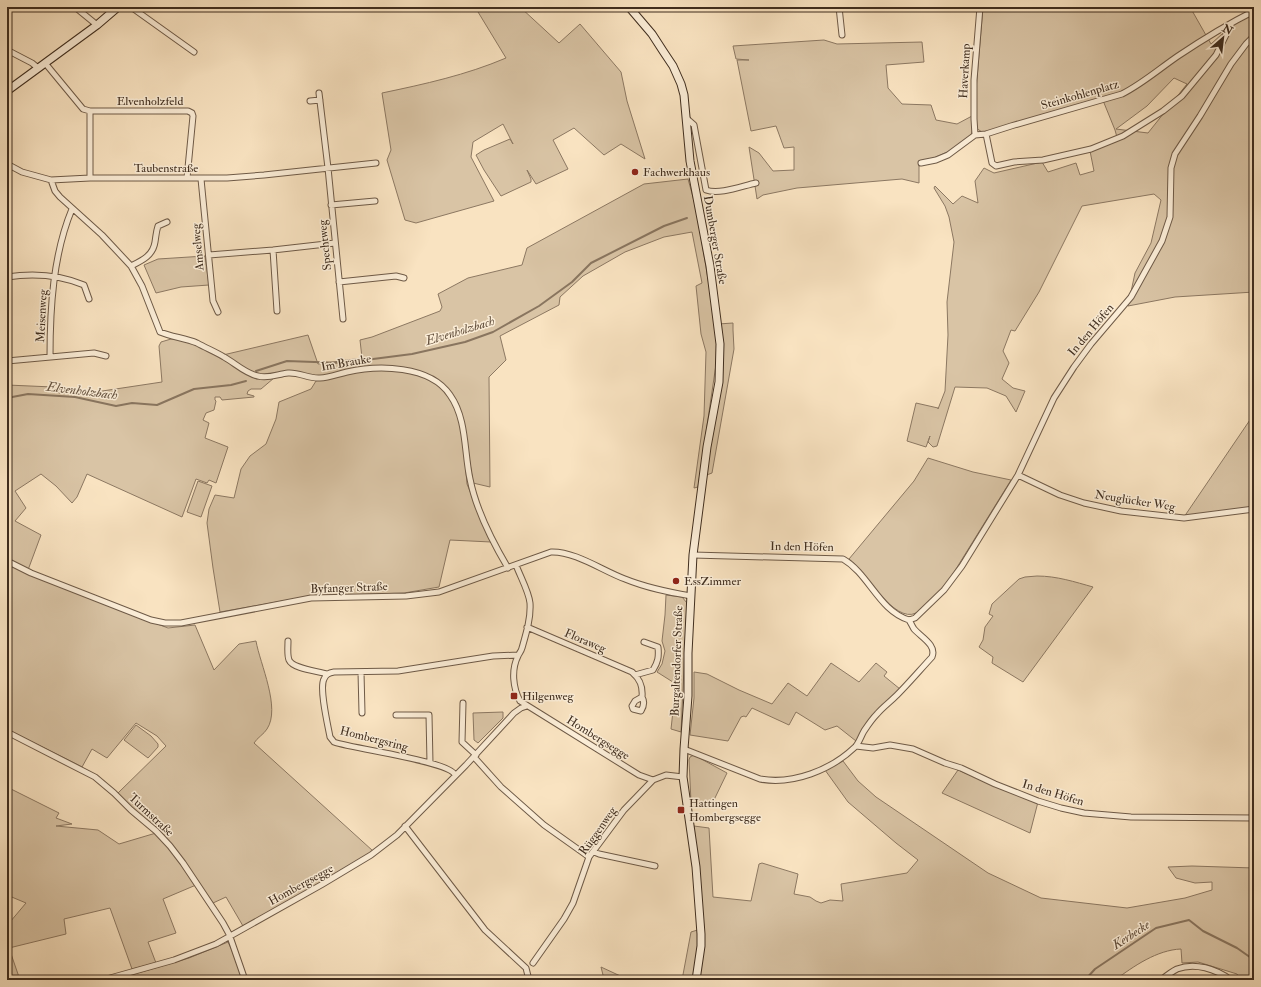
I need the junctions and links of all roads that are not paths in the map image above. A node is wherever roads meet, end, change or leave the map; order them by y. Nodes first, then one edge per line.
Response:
1 (75, 7) edge
2 (118, 7) edge
3 (131, 7) edge
4 (629, 7) edge
5 (839, 7) edge
6 (980, 7) edge
7 (1254, 10) edge
8 (1232, 22) junction
9 (97, 25) junction
10 (842, 35) dead end
11 (1254, 36) edge
12 (7, 50) edge
13 (194, 52) dead end
14 (45, 63) junction
15 (38, 68) junction
16 (7, 91) edge
17 (319, 92) dead end
18 (320, 100) junction
19 (310, 101) dead end
20 (90, 111) junction
21 (686, 118) junction
22 (986, 134) junction
23 (975, 135) junction
24 (376, 163) dead end
25 (7, 164) edge
26 (921, 164) dead end
27 (328, 168) junction
28 (90, 178) junction
29 (187, 178) junction
30 (201, 179) junction
31 (51, 180) junction
32 (756, 182) dead end
33 (375, 201) dead end
34 (331, 205) junction
35 (72, 209) junction
36 (167, 222) dead end
37 (335, 242) junction
38 (272, 250) junction
39 (209, 254) junction
40 (131, 266) junction
41 (7, 277) edge
42 (55, 277) junction
43 (404, 278) dead end
44 (339, 282) junction
45 (89, 299) dead end
46 (277, 311) dead end
47 (218, 312) dead end
48 (717, 318) joint
49 (343, 319) dead end
50 (106, 356) dead end
51 (50, 357) junction
52 (7, 361) edge
53 (1018, 475) junction
54 (1254, 509) edge
55 (693, 555) junction
56 (7, 561) edge
57 (516, 565) junction
58 (508, 568) junction
59 (691, 596) junction
60 (909, 620) junction
61 (527, 627) junction
62 (288, 641) dead end
63 (644, 642) dead end
64 (518, 655) junction
65 (362, 672) junction
66 (327, 674) junction
67 (635, 675) junction
68 (642, 697) dead end
69 (463, 703) dead end
70 (527, 706) junction
71 (362, 713) dead end
72 (396, 715) dead end
73 (7, 732) edge
74 (856, 746) junction
75 (684, 749) junction
76 (475, 756) junction
77 (430, 763) junction
78 (456, 775) junction
79 (683, 776) junction
80 (653, 780) junction
81 (1254, 818) edge
82 (405, 826) junction
83 (594, 852) junction
84 (589, 857) junction
85 (655, 866) dead end
86 (230, 937) junction
87 (533, 963) dead end
88 (527, 978) edge
89 (103, 980) edge
90 (245, 980) edge
91 (696, 980) edge
92 (1162, 980) edge
93 (1231, 980) edge

1 - 9 street
2 - 9 main road
3 - 13 street
4 - 21 main road, Dumberger Straße
5 - 10 street
6 - 23 street, Haverkamp
7 - 8 street, Steinkohlenplatz
8 - 22 street, Steinkohlenplatz
8 - 22 street
9 - 14 main road
11 - 53 street, In den Höfen
12 - 15 street
14 - 15 main road
14 - 20 street, Elvenholzfeld
15 - 16 main road
17 - 18 street
18 - 19 street
18 - 27 street
20 - 28 street
20 - 29 street, Elvenholzfeld
21 - 32 street, Dumberger Straße
21 - 48 main road, Dumberger Straße
22 - 23 street, Steinkohlenplatz
23 - 26 street
24 - 27 street, Taubenstraße
25 - 31 street, Taubenstraße
27 - 30 street, Taubenstraße
27 - 34 street, Spechtweg
28 - 29 street, Taubenstraße
28 - 31 street, Taubenstraße
29 - 30 street, Taubenstraße
30 - 39 street, Amselweg
31 - 35 street, Im Brauke
33 - 34 street, Spechtweg
34 - 37 street, Spechtweg
35 - 40 street, Im Brauke
35 - 42 street, Meisenweg
36 - 40 street
37 - 38 street
37 - 44 street, Spechtweg
38 - 39 street
38 - 46 street
39 - 47 street, Amselweg
40 - 58 street, Im Brauke
41 - 42 street, Meisenweg
42 - 45 street, Meisenweg
42 - 51 street, Meisenweg
43 - 44 street, Spechtweg
44 - 49 street, Spechtweg
48 - 55 main road, Burgaltendorfer Straße
50 - 51 street, Meisenweg
51 - 52 street, Meisenweg
53 - 54 street, Neuglücker Weg
53 - 60 street, In den Höfen
55 - 59 main road, Burgaltendorfer Straße
55 - 60 street, In den Höfen
56 - 58 street, Byfanger Straße
57 - 58 street, Byfanger Straße
57 - 59 street, Byfanger Straße
57 - 61 street
59 - 75 main road, Burgaltendorfer Straße
60 - 74 street, In den Höfen
61 - 64 street
61 - 67 street, Floraweg
62 - 66 street
63 - 67 street
64 - 65 street
64 - 70 street
65 - 66 street
65 - 71 street, Hombergsring
66 - 77 street, Hombergsring
67 - 68 street
69 - 76 street
70 - 76 street, Hombergsegge
70 - 80 street, Hombergsegge
72 - 77 street
73 - 86 street, Turmstraße
74 - 75 street, In den Höfen
74 - 81 street, In den Höfen
75 - 79 main road, Burgaltendorfer Straße
76 - 78 street, Hombergsegge
76 - 84 street
77 - 78 street, Hombergsring
78 - 82 street, Hombergsegge
79 - 80 street
79 - 91 main road, Burgaltendorfer Straße
80 - 83 street, Rüggenweg
82 - 86 street, Hombergsegge
82 - 88 street
83 - 84 street, Rüggenweg
83 - 85 street
84 - 87 street, Rüggenweg
86 - 89 street, Hombergsegge
86 - 90 street, Turmstraße
92 - 93 street

